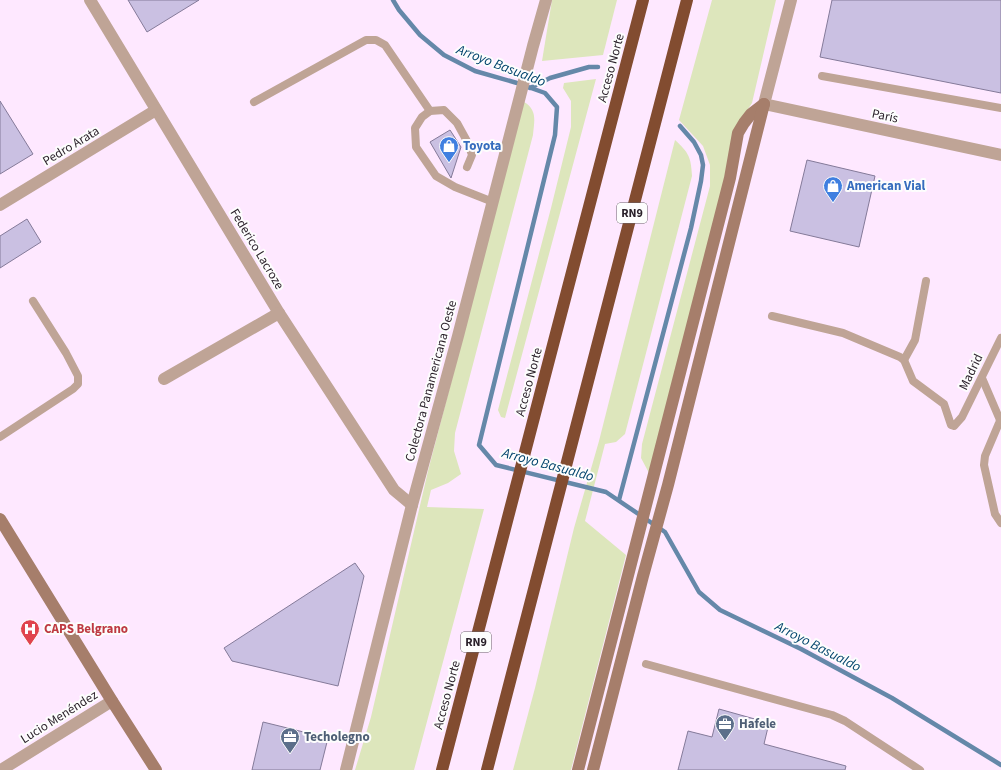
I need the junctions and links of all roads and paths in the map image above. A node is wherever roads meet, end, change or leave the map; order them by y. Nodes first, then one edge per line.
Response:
1 (90, 0) edge
2 (546, 0) edge
3 (643, 0) edge
4 (687, 0) edge
5 (791, 0) edge
6 (822, 76) dead end
7 (254, 102) dead end
8 (764, 104) junction
9 (1001, 108) edge
10 (156, 110) junction
11 (430, 111) junction
12 (1001, 155) edge
13 (467, 167) dead end
14 (493, 202) junction
15 (0, 205) edge
16 (926, 281) dead end
17 (33, 301) dead end
18 (279, 313) junction
19 (772, 316) dead end
20 (1001, 338) edge
21 (904, 360) junction
22 (982, 378) junction
23 (164, 379) dead end
24 (0, 437) edge
25 (412, 505) junction
26 (0, 519) edge
27 (1001, 523) edge
28 (646, 664) dead end
29 (112, 700) junction
30 (912, 768) edge
31 (1, 770) edge
32 (156, 770) edge
33 (346, 770) edge
34 (442, 770) edge
35 (487, 770) edge
36 (578, 770) edge
37 (593, 770) edge
38 (920, 770) edge

1 - 10 street, Federico Lacroze
2 - 14 street, Colectora Panamericana Oeste
3 - 34 highway, Acceso Norte / RN9
4 - 35 highway, RN9
5 - 8 street
6 - 9 lane
7 - 11 lane
8 - 12 street, París
8 - 36 main road
8 - 37 main road
10 - 15 street, Pedro Arata
10 - 18 street, Federico Lacroze
11 - 13 lane
11 - 14 lane
14 - 25 street, Colectora Panamericana Oeste
16 - 21 lane
17 - 24 lane
18 - 23 street
18 - 25 street, Federico Lacroze
19 - 21 lane
20 - 22 lane, Madrid
21 - 22 lane, Madrid
22 - 27 lane
25 - 33 street, Colectora Panamericana Oeste
26 - 29 main road
28 - 30 lane
29 - 31 street, Lucio Menéndez
29 - 32 main road
30 - 38 lane

